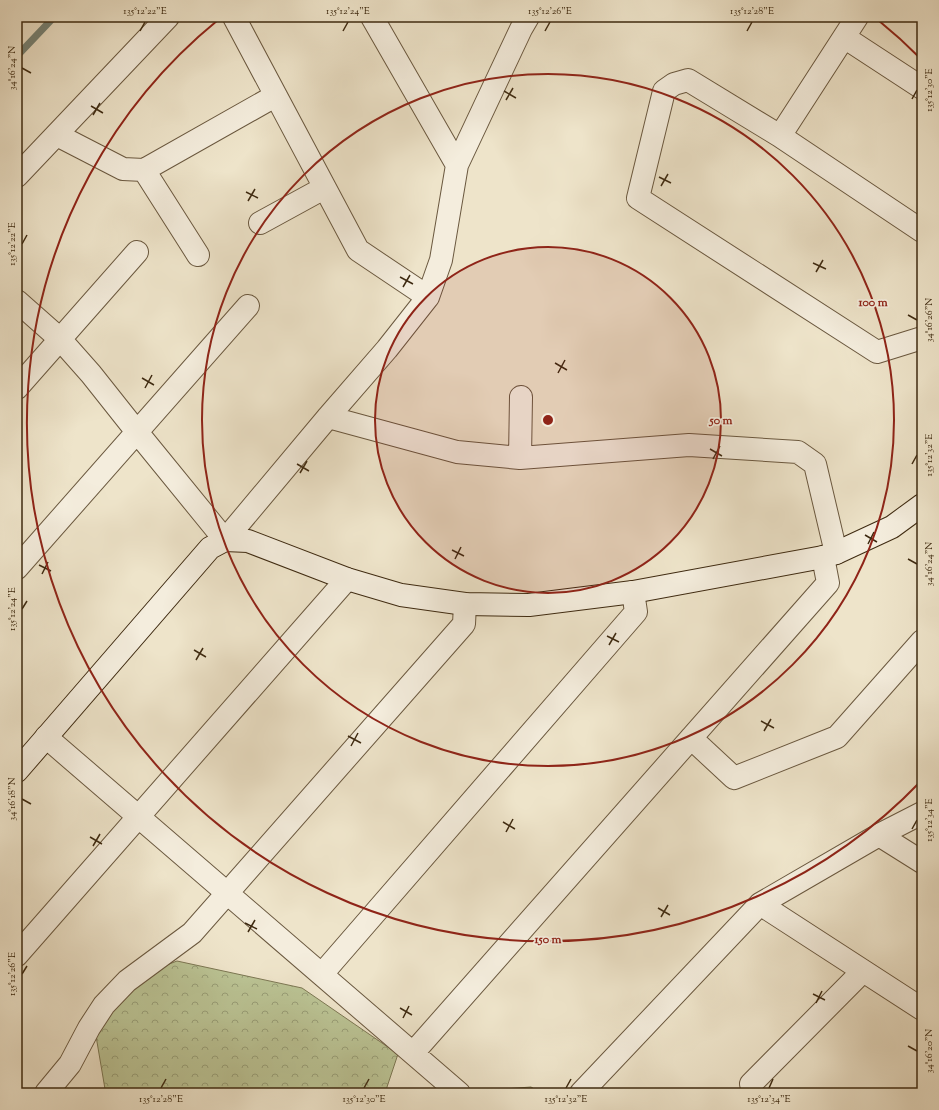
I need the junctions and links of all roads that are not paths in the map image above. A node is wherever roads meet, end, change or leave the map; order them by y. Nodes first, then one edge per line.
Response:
1 (168, 17) edge
2 (234, 17) edge
3 (372, 17) edge
4 (857, 17) edge
5 (521, 21) edge
6 (844, 37) junction
7 (922, 88) edge
8 (275, 96) junction
9 (56, 135) junction
10 (780, 136) junction
11 (457, 164) junction
12 (144, 170) junction
13 (17, 176) edge
14 (324, 188) junction
15 (260, 223) dead end
16 (922, 231) edge
17 (136, 252) dead end
18 (198, 255) dead end
19 (428, 297) junction
20 (17, 301) edge
21 (248, 306) dead end
22 (922, 338) edge
23 (60, 339) junction
24 (17, 388) edge
25 (521, 397) dead end
26 (328, 417) junction
27 (137, 432) junction
28 (520, 458) junction
29 (922, 505) edge
30 (225, 540) junction
31 (830, 555) junction
32 (17, 568) edge
33 (347, 579) junction
34 (633, 592) junction
35 (465, 604) junction
36 (922, 642) edge
37 (46, 737) junction
38 (691, 738) junction
39 (17, 771) edge
40 (922, 813) edge
41 (139, 816) junction
42 (879, 835) junction
43 (922, 862) edge
44 (227, 893) junction
45 (760, 904) junction
46 (17, 955) edge
47 (862, 971) junction
48 (322, 974) junction
49 (922, 1009) edge
50 (413, 1053) junction
51 (752, 1090) edge
52 (46, 1093) edge
53 (460, 1093) edge
54 (581, 1093) edge

1 - 9 street
2 - 8 street
3 - 11 street
4 - 6 street
5 - 11 street
6 - 7 street
6 - 10 street
8 - 12 street
8 - 14 street
9 - 12 street
9 - 13 street
10 - 16 street
10 - 22 street
11 - 19 street
12 - 18 street
14 - 15 street
14 - 19 street
17 - 23 street
19 - 26 street
20 - 23 street
21 - 27 street
23 - 24 street
23 - 27 street
25 - 28 street
26 - 28 street
26 - 30 street
27 - 30 street
27 - 32 street
28 - 31 street
29 - 31 street
30 - 33 street
30 - 37 street
31 - 34 street
31 - 38 street
33 - 35 street
33 - 41 street
34 - 35 street
34 - 48 street
35 - 44 street
36 - 38 street
37 - 39 street
37 - 41 street
38 - 50 street
40 - 42 street
41 - 44 street
41 - 46 street
42 - 43 street
42 - 45 street
44 - 48 street
44 - 52 street
45 - 47 street
45 - 54 street
47 - 49 street
47 - 51 street
48 - 50 street
50 - 53 street

